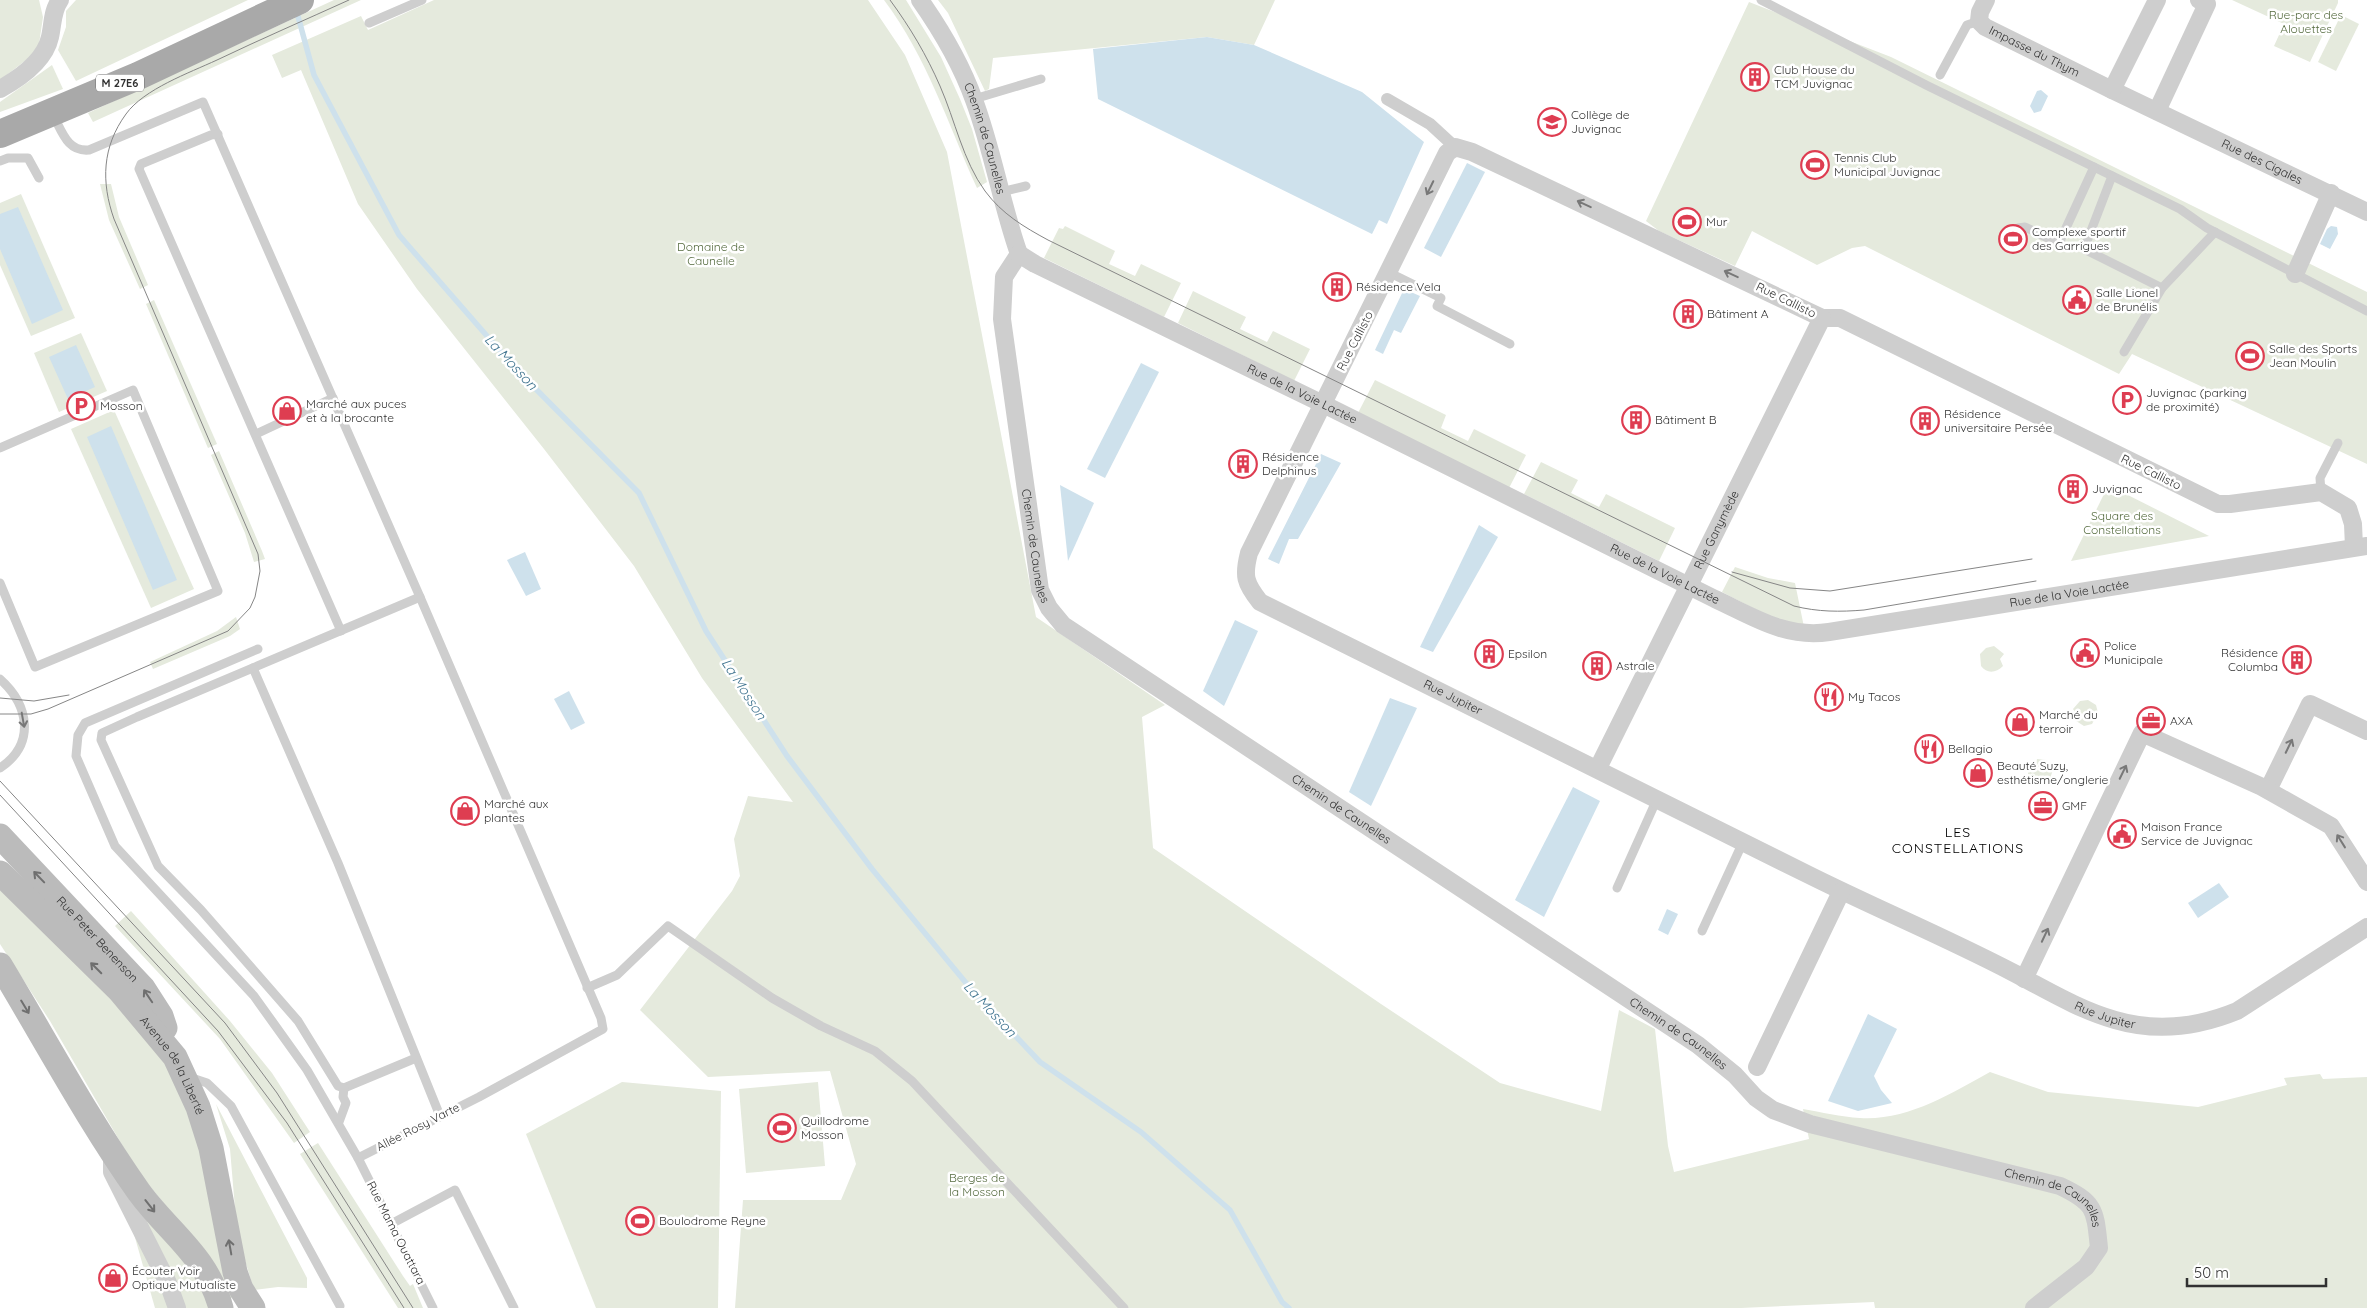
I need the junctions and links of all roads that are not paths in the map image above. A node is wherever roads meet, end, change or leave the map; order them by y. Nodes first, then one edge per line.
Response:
1 (300, 0) edge
2 (422, 0) edge
3 (920, 0) edge
4 (1761, 0) edge
5 (1986, 0) edge
6 (2157, 0) edge
7 (2199, 0) edge
8 (55, 2) edge
9 (1979, 20) junction
10 (369, 23) dead end
11 (1940, 75) dead end
12 (1041, 79) dead end
13 (0, 90) edge
14 (2112, 90) junction
15 (974, 99) junction
16 (1387, 99) dead end
17 (2156, 111) junction
18 (52, 112) junction
19 (0, 134) edge
20 (218, 134) junction
21 (1455, 147) junction
22 (0, 161) edge
23 (2094, 167) junction
24 (2112, 176) junction
25 (39, 178) dead end
26 (1026, 186) dead end
27 (1001, 192) junction
28 (2331, 193) junction
29 (2367, 212) edge
30 (2215, 232) junction
31 (2010, 242) dead end
32 (1019, 254) junction
33 (1390, 273) junction
34 (2295, 274) junction
35 (2162, 288) junction
36 (2367, 311) edge
37 (1822, 318) junction
38 (1510, 344) dead end
39 (2124, 352) dead end
40 (333, 398) junction
41 (1323, 404) junction
42 (256, 434) junction
43 (2338, 443) dead end
44 (0, 448) edge
45 (2321, 492) junction
46 (2361, 547) edge
47 (0, 583) edge
48 (1688, 586) junction
49 (420, 598) junction
50 (341, 631) junction
51 (258, 650) dead end
52 (253, 668) junction
53 (0, 679) edge
54 (2367, 731) edge
55 (0, 768) edge
56 (1598, 768) junction
57 (2268, 790) junction
58 (1658, 799) junction
59 (0, 836) edge
60 (1742, 842) junction
61 (0, 873) edge
62 (2367, 882) edge
63 (1617, 888) dead end
64 (1841, 892) junction
65 (2367, 927) edge
66 (1702, 931) dead end
67 (0, 966) edge
68 (2024, 979) junction
69 (587, 988) junction
70 (416, 1058) junction
71 (179, 1066) junction
72 (1757, 1067) dead end
73 (344, 1088) junction
74 (440, 1116) junction
75 (338, 1122) junction
76 (112, 1151) junction
77 (358, 1158) junction
78 (391, 1224) junction
79 (340, 1306) dead end
80 (177, 1308) edge
81 (221, 1308) edge
82 (253, 1308) edge
83 (433, 1308) edge
84 (514, 1308) edge
85 (1124, 1308) edge
86 (2034, 1308) edge

1 - 18 main road, M 27E6
2 - 10 lane
3 - 15 street, Chemin de Caunelles
4 - 23 lane
5 - 9 street, Impasse du Thym
6 - 14 street
7 - 17 street
8 - 13 street
9 - 11 lane
9 - 14 street, Impasse du Thym
12 - 15 lane
14 - 17 street, Rue des Cigales
15 - 27 street, Chemin de Caunelles
16 - 21 street
17 - 28 street, Rue des Cigales
18 - 19 main road, M 27E6
18 - 20 lane
20 - 40 lane
20 - 42 lane
21 -> 33 street, Rue Callisto
37 -> 21 street, Rue Callisto
22 - 25 lane
23 - 24 lane
23 - 31 lane
24 - 30 lane
24 - 35 lane
26 - 27 lane
27 - 32 street, Chemin de Caunelles
28 - 29 street, Rue des Cigales
28 - 34 street
30 - 34 lane
30 - 35 lane
32 - 41 street, Rue de la Voie Lactée
32 - 86 street, Chemin de Caunelles
33 - 38 lane
33 - 41 street, Rue Callisto
34 - 36 lane
35 - 39 lane
37 - 45 street, Rue Callisto
37 - 48 street, Rue Ganymède
40 - 42 lane
40 - 49 lane
41 - 48 street, Rue de la Voie Lactée
41 - 56 street, Rue Jupiter
42 - 50 lane
43 - 45 lane
44 - 47 lane
45 - 46 street
46 - 48 street, Rue de la Voie Lactée
48 - 56 street, Rue Ganymède
49 - 50 lane
49 - 69 lane
50 - 52 lane
51 - 75 lane, Rue Mama Ouattara
52 - 70 lane
52 - 73 lane
53 -> 55 lane
57 -> 54 street
56 - 58 street, Rue Jupiter
62 -> 57 street
68 -> 57 street
58 - 60 street, Rue Jupiter
58 - 63 lane
71 -> 59 main road, Rue Peter Benenson
60 - 64 street, Rue Jupiter
60 - 66 lane
71 -> 61 main road, Avenue de la Liberté
64 - 68 street, Rue Jupiter
64 - 72 street
65 - 68 street, Rue Jupiter
67 -> 76 main road
69 - 74 lane, Allée Rosy Varte
69 - 85 lane
70 - 73 lane
70 - 74 lane
71 - 79 lane
82 -> 71 main road, Avenue de la Liberté
73 - 75 lane
74 - 77 lane, Allée Rosy Varte
75 - 77 lane, Rue Mama Ouattara
76 - 80 street
76 -> 81 main road
77 - 78 lane, Rue Mama Ouattara
78 - 83 lane, Rue Mama Ouattara
78 - 84 lane

